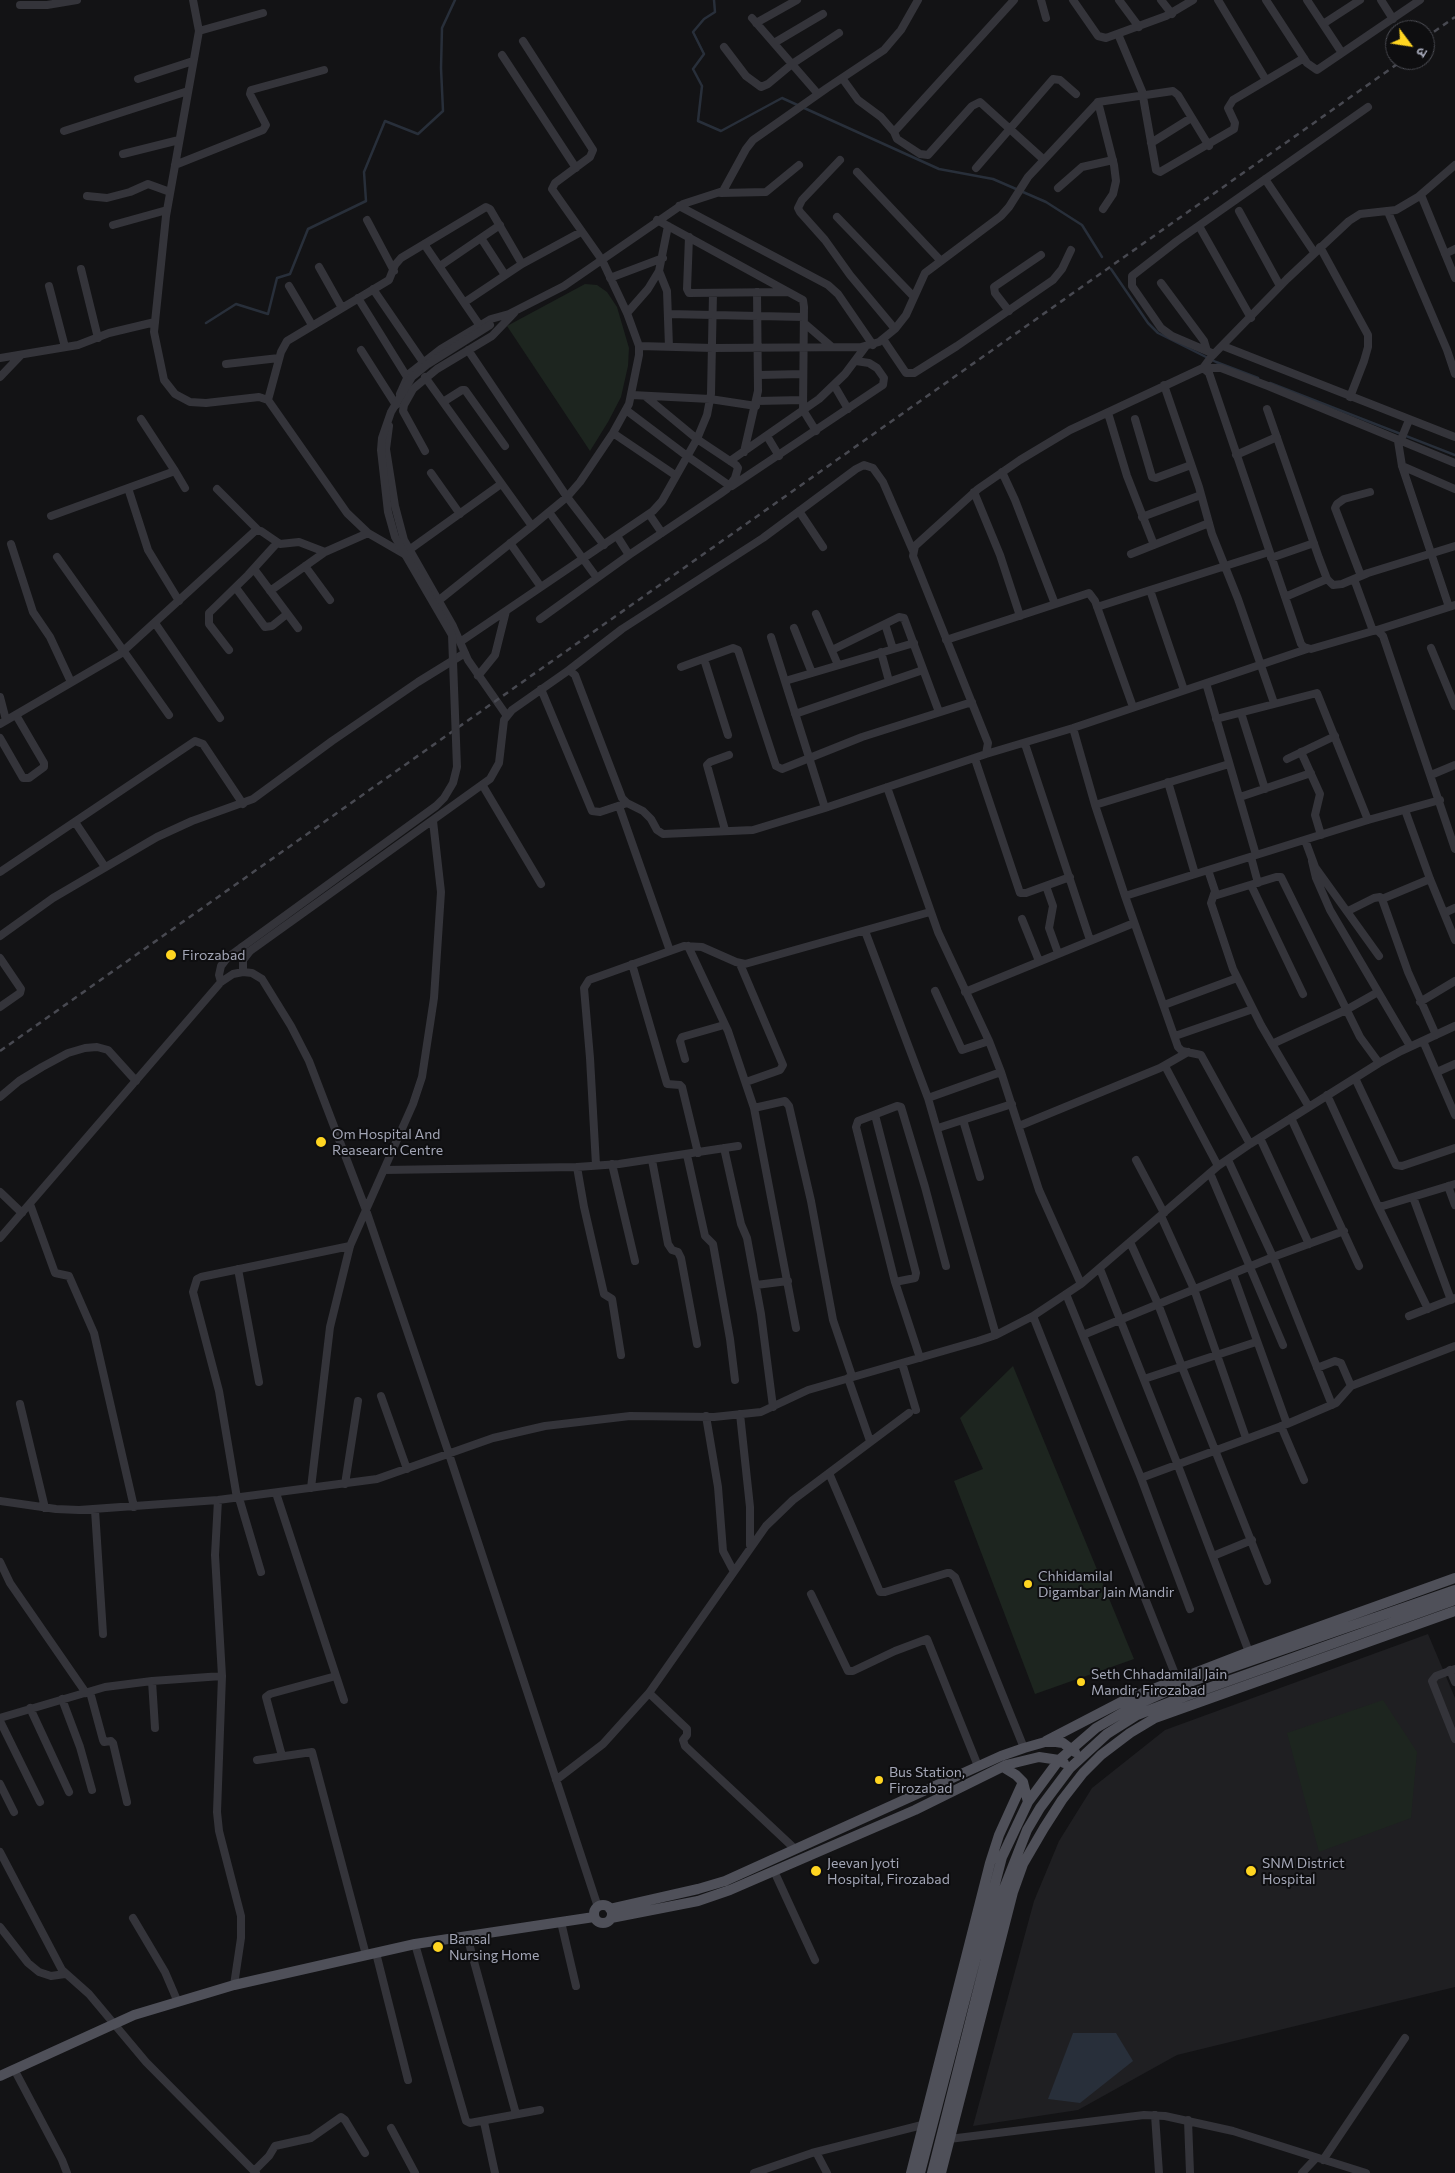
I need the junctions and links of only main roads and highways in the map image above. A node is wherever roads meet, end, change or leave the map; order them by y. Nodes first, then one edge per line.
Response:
1 (1455, 1578) edge
2 (1455, 1590) edge
3 (1455, 1600) edge
4 (1455, 1611) edge
5 (1046, 1742) junction
6 (1071, 1748) junction
7 (1080, 1757) junction
8 (1059, 1760) junction
9 (1090, 1766) junction
10 (1003, 1767) junction
11 (1070, 1768) junction
12 (1080, 1777) junction
13 (1023, 1782) junction
14 (1028, 1802) junction
15 (869, 1816) junction
16 (874, 1828) junction
17 (596, 1912) junction
18 (610, 1914) junction
19 (0, 2076) edge
20 (911, 2173) edge
21 (920, 2173) edge
22 (932, 2173) edge
23 (941, 2173) edge

1 - 5 main road
2 - 6 main road
3 - 7 main road
4 - 9 main road
5 - 6 main road
5 - 15 main road
6 - 7 main road
6 - 8 main road
7 - 9 main road
7 - 11 main road
8 - 10 main road
8 - 11 main road
8 - 14 main road
9 - 12 main road
10 - 13 main road
10 - 16 main road
11 - 12 main road
11 - 22 main road
12 - 23 main road
13 - 14 main road
13 - 20 main road
14 - 21 main road
15 - 16 main road
15 - 18 main road
16 - 18 main road
17 - 18 main road
17 - 18 main road
17 - 19 main road

